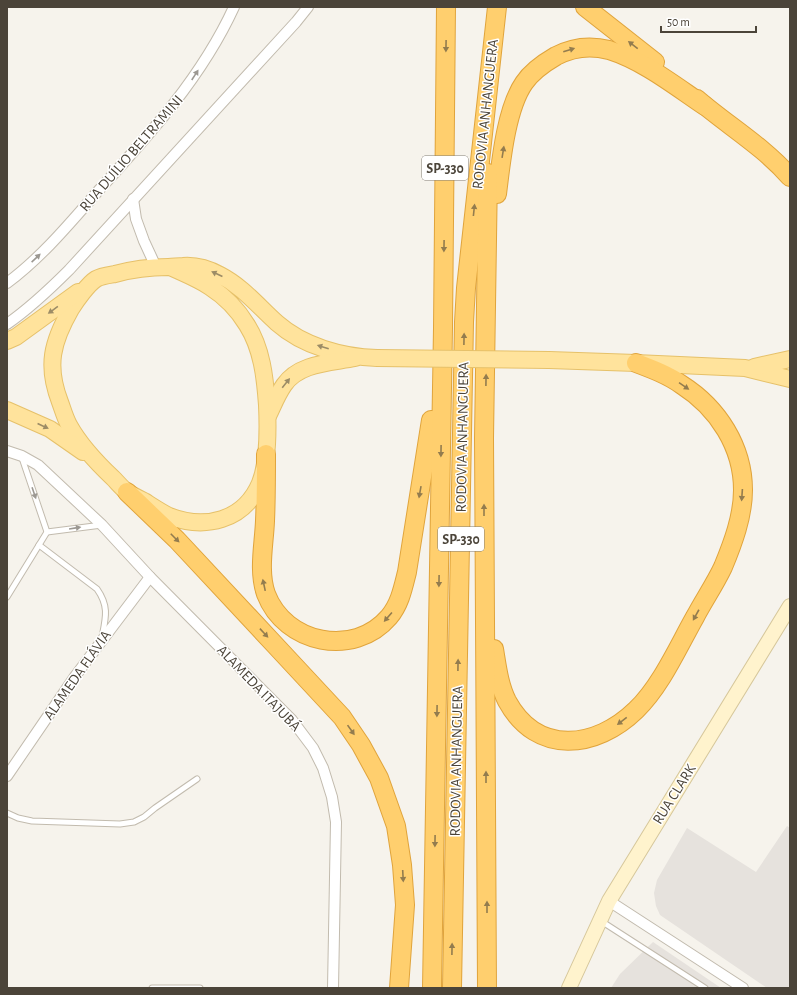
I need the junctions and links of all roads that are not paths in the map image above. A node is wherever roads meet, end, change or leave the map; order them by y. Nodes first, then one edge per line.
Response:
1 (234, 7) edge
2 (308, 7) edge
3 (446, 7) edge
4 (497, 7) edge
5 (585, 7) edge
6 (487, 92) junction
7 (706, 106) junction
8 (790, 177) edge
9 (133, 199) junction
10 (163, 267) junction
11 (488, 274) junction
12 (96, 279) junction
13 (7, 283) edge
14 (7, 324) edge
15 (443, 328) junction
16 (7, 341) edge
17 (360, 357) junction
18 (790, 360) edge
19 (636, 362) junction
20 (745, 368) junction
21 (790, 379) edge
22 (7, 410) edge
23 (267, 417) junction
24 (7, 451) edge
25 (266, 454) junction
26 (22, 456) junction
27 (91, 457) junction
28 (127, 492) junction
29 (102, 525) junction
30 (47, 532) junction
31 (39, 545) junction
32 (150, 577) junction
33 (486, 591) junction
34 (7, 597) edge
35 (790, 606) edge
36 (102, 639) junction
37 (7, 776) edge
38 (197, 779) dead end
39 (7, 813) edge
40 (609, 901) junction
41 (600, 921) junction
42 (152, 988) edge
43 (200, 988) edge
44 (332, 988) edge
45 (399, 988) edge
46 (432, 988) edge
47 (452, 988) edge
48 (487, 988) edge
49 (569, 988) edge
50 (705, 988) edge
51 (743, 988) edge

13 -> 1 street, RUA DUÍLIO BELTRAMINI
2 - 9 street
3 -> 15 highway, RODOVIA ANHANGUERA / SP-330
4 - 6 highway, RODOVIA ANHANGUERA / SP-330
7 -> 5 highway
6 - 11 highway
47 -> 6 highway, RODOVIA ANHANGUERA / SP-330
7 - 8 highway
11 -> 7 highway
9 - 10 street
9 - 14 street
10 - 12 main road
17 -> 10 main road
10 - 23 main road
33 -> 11 highway
12 -> 16 main road
12 - 27 main road
15 -> 25 highway
15 -> 46 highway, RODOVIA ANHANGUERA / SP-330
17 - 19 main road, bridge
23 -> 17 main road
18 - 20 main road
19 - 20 main road
19 -> 33 highway
20 - 21 main road
22 -> 27 main road
23 - 25 main road
24 - 26 street, ALAMEDA ITAJUBÁ
25 - 28 main road
26 - 29 street, ALAMEDA ITAJUBÁ
26 -> 30 lane
27 - 28 main road
28 -> 45 highway
30 -> 29 lane
29 - 32 street, ALAMEDA ITAJUBÁ
30 - 31 lane
31 - 34 lane
31 - 36 lane
32 - 36 street, ALAMEDA FLÁVIA
32 - 44 street, ALAMEDA ITAJUBÁ
48 -> 33 highway
35 - 40 street, RUA CLARK
36 - 37 street, ALAMEDA FLÁVIA
38 - 39 lane
40 - 41 street, RUA CLARK
40 - 51 street
41 - 49 street, RUA CLARK
41 - 50 lane
42 - 43 lane

